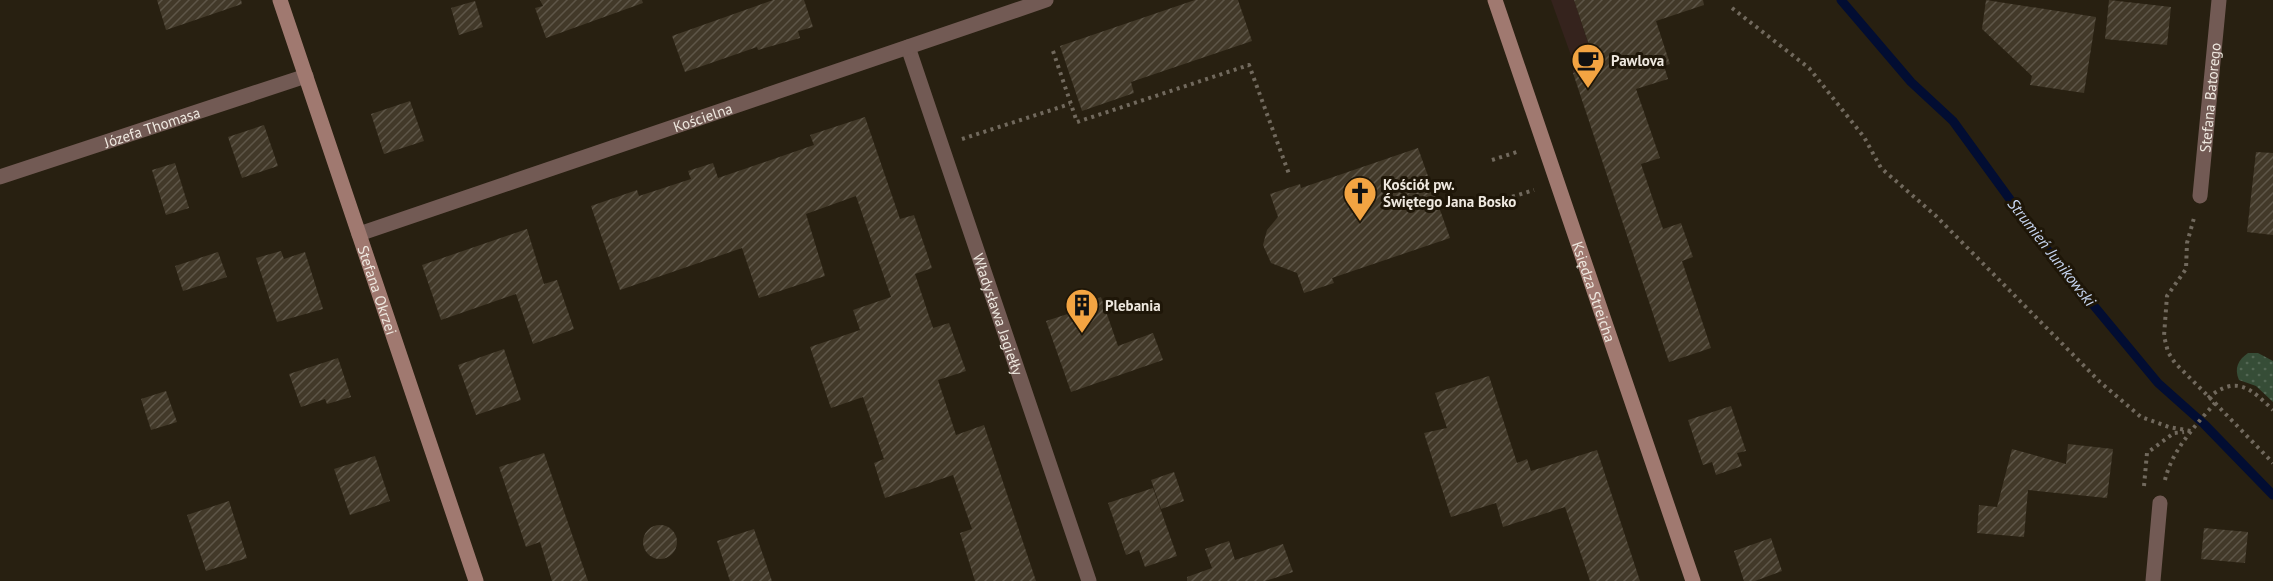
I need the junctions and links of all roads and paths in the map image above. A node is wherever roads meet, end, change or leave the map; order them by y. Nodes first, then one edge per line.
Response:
1 (280, 0) edge
2 (1046, 0) edge
3 (1495, 0) edge
4 (2219, 0) edge
5 (1732, 8) dead end
6 (908, 47) junction
7 (1053, 51) dead end
8 (306, 76) junction
9 (1070, 104) junction
10 (959, 140) dead end
11 (1520, 151) dead end
12 (1492, 160) dead end
13 (1289, 174) dead end
14 (0, 177) edge
15 (1534, 190) dead end
16 (2200, 196) joint
17 (1505, 199) dead end
18 (359, 234) junction
19 (2208, 398) junction
20 (2215, 403) junction
21 (2273, 410) edge
22 (2191, 431) junction
23 (2273, 464) edge
24 (2160, 504) junction
25 (476, 581) edge
26 (1089, 581) edge
27 (1693, 581) edge
28 (2153, 581) edge

1 - 8 street, Stefana Okrzei
2 - 6 street, Kościelna
3 - 27 street, Księdza Streicha
4 - 16 street, Stefana Batorego
5 - 22 path
6 - 18 street, Kościelna
6 - 26 street, Władysława Jagiełły
7 - 9 path
8 - 14 street, Józefa Thomasa
8 - 18 street, Stefana Okrzei
9 - 10 path
9 - 13 path
11 - 12 path
15 - 17 path
16 - 19 path
18 - 25 street, Stefana Okrzei
19 - 20 path
19 - 21 path
20 - 22 path
20 - 23 path
22 - 24 path
22 - 24 path
24 - 28 street

